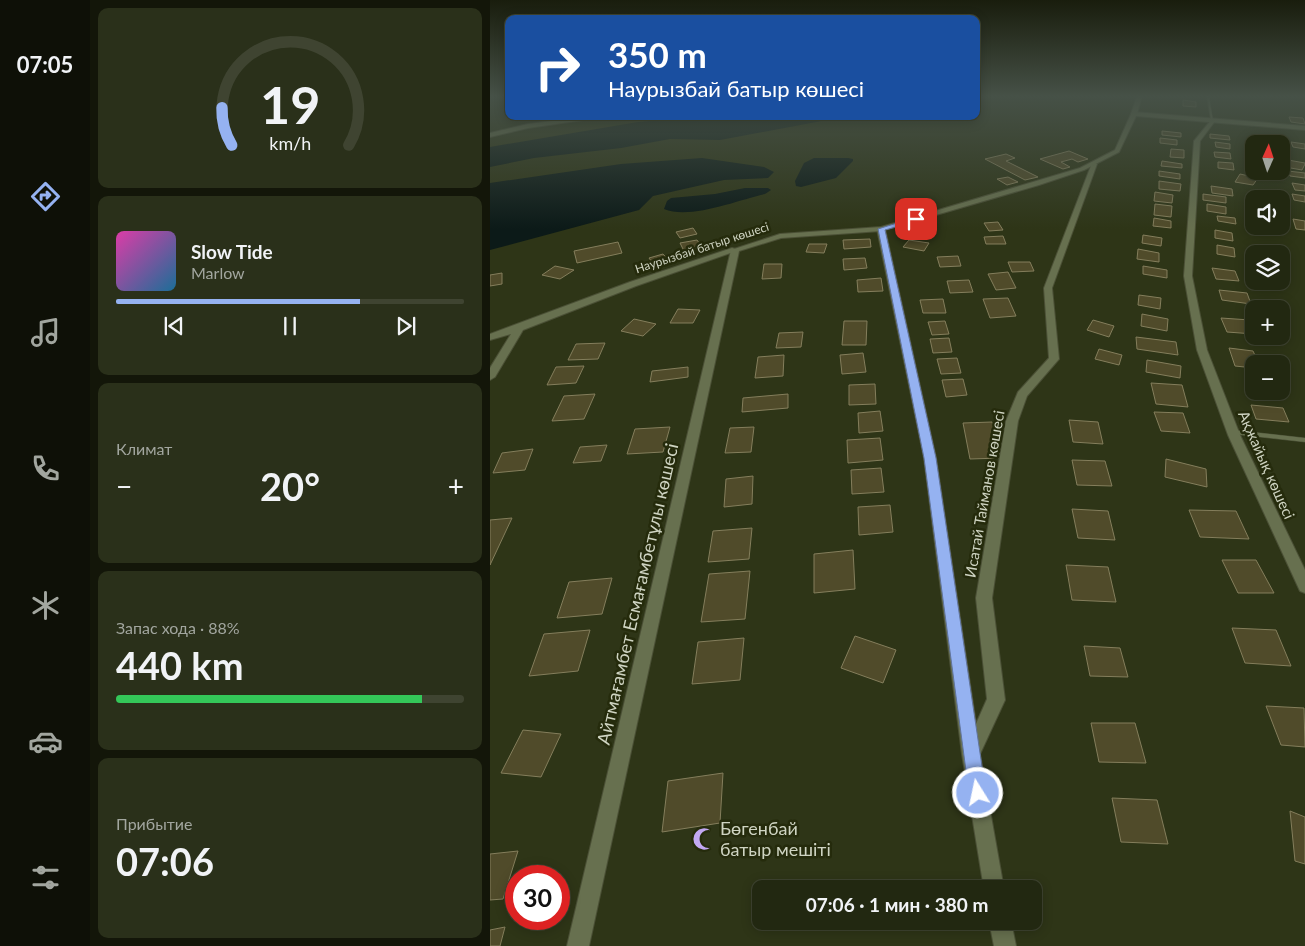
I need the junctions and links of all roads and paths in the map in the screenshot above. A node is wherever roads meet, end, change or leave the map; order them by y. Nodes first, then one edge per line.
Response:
1 (1122, 140) edge
2 (1198, 140) edge
3 (1094, 164) junction
4 (881, 229) junction
5 (735, 250) junction
6 (518, 328) junction
7 (490, 337) edge
8 (490, 377) edge
9 (1232, 432) junction
10 (1305, 440) edge
11 (1305, 586) edge
12 (971, 754) junction
13 (992, 880) edge
14 (1001, 930) edge
15 (578, 946) edge
16 (1004, 946) edge

1 - 3 street, Наурызбай батыр көшесі
2 - 9 street, Ақжайық көшесі
3 - 4 street, Наурызбай батыр көшесі
3 - 12 street, Исатай Тайманов көшесі
4 - 5 street, Наурызбай батыр көшесі
4 - 12 street
5 - 6 street, Наурызбай батыр көшесі
5 - 15 street, Айтмағамбет Есмағамбетұлы көшесі
6 - 7 street, Наурызбай батыр көшесі
6 - 8 street
9 - 10 lane
9 - 11 street, Ақжайық көшесі
12 - 13 street
14 - 16 street

